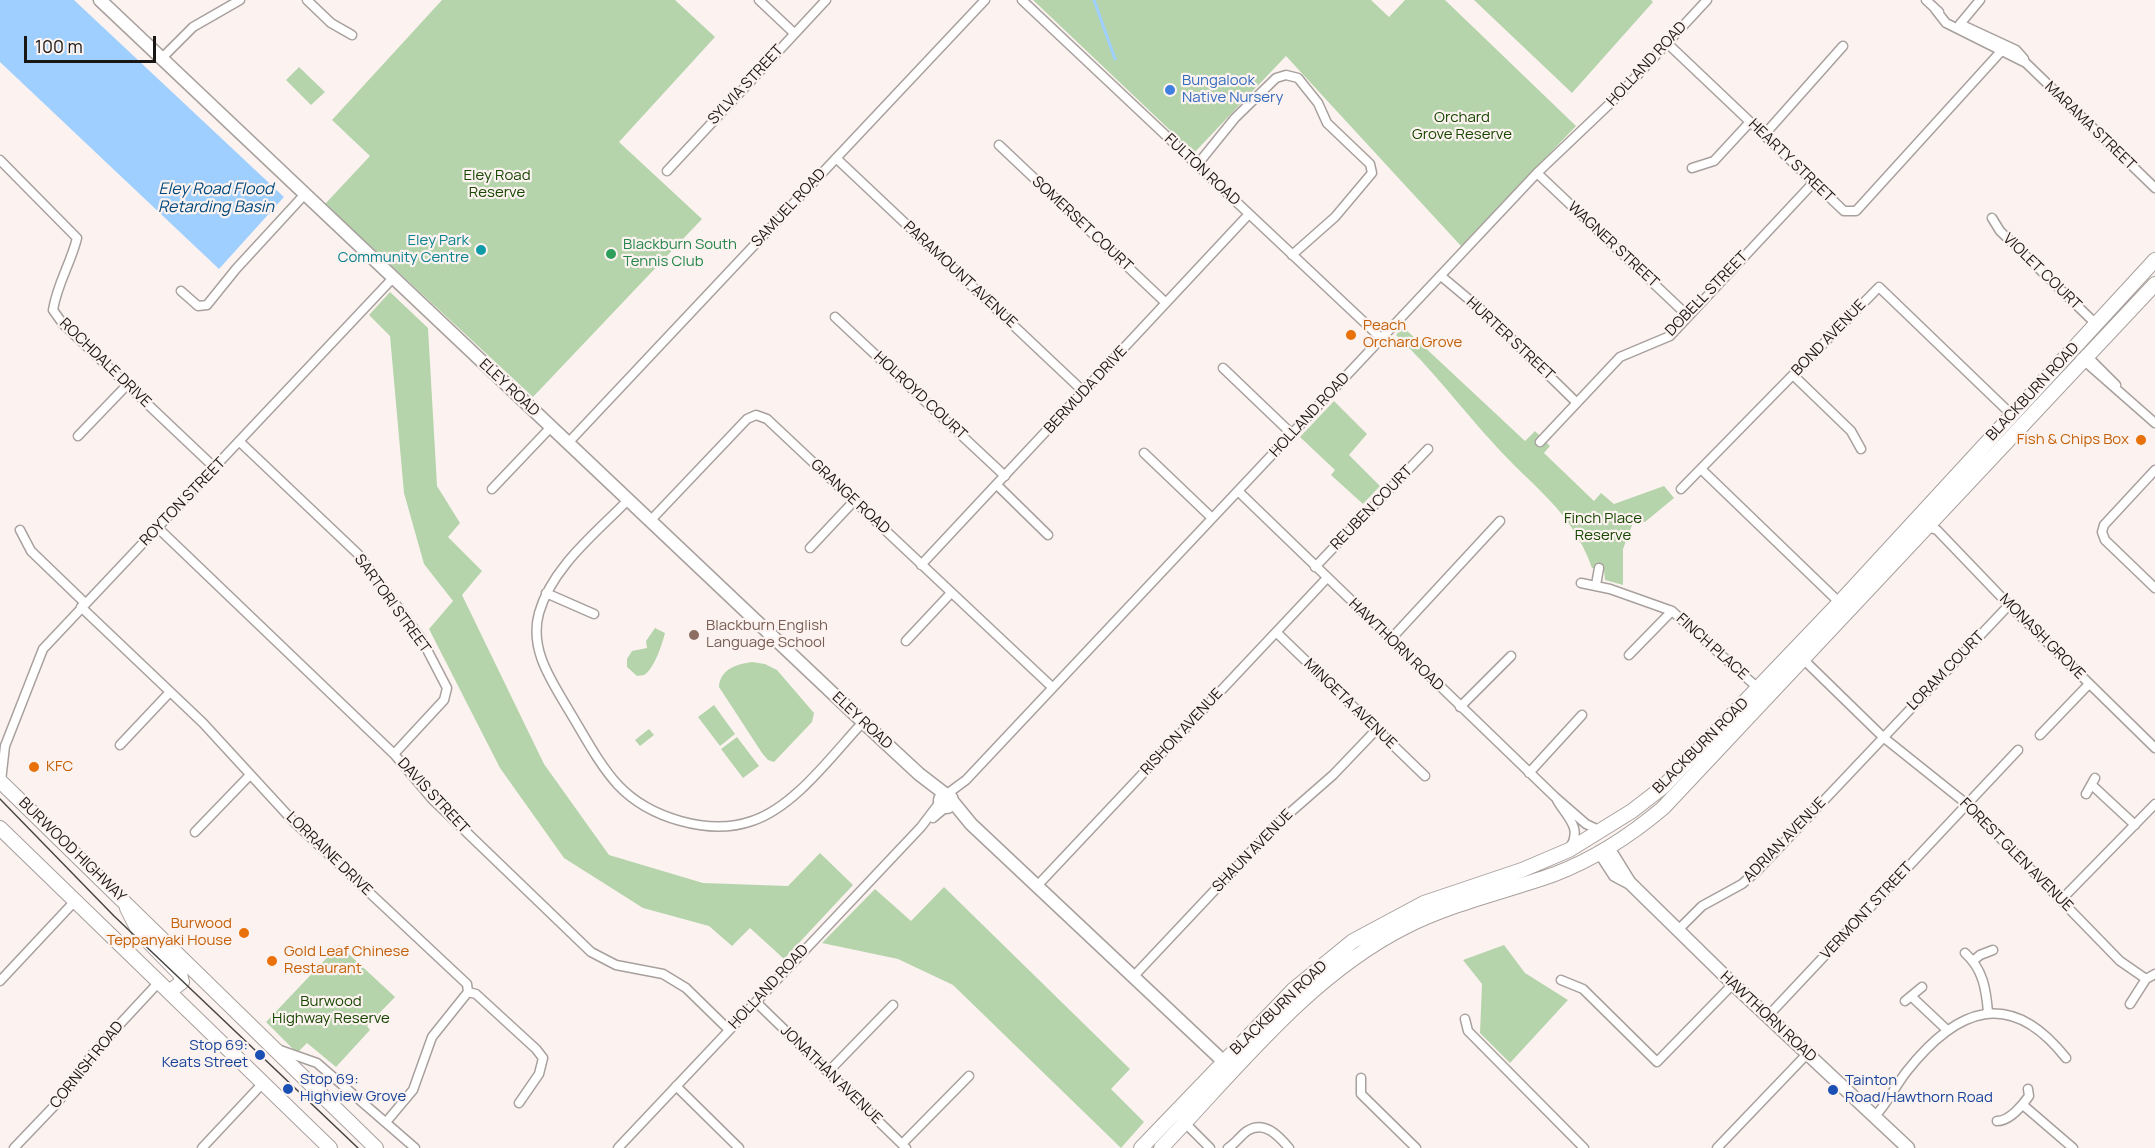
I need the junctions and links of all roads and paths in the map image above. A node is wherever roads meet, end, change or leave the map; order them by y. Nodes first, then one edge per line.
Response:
1 (100, 0) edge
2 (240, 0) edge
3 (307, 0) edge
4 (759, 0) edge
5 (825, 0) edge
6 (985, 0) edge
7 (1022, 0) edge
8 (1707, 0) edge
9 (1926, 0) edge
10 (1979, 1) edge
11 (1962, 26) junction
12 (794, 33) junction
13 (352, 35) dead end
14 (1666, 43) junction
15 (1843, 46) dead end
16 (2003, 51) junction
17 (162, 58) junction
18 (1750, 122) junction
19 (1764, 135) junction
20 (999, 145) dead end
21 (836, 158) junction
22 (1, 164) edge
23 (1197, 165) junction
24 (1692, 168) dead end
25 (667, 171) dead end
26 (1538, 173) junction
27 (1814, 182) junction
28 (2155, 188) edge
29 (305, 194) junction
30 (1249, 214) junction
31 (1992, 218) dead end
32 (1292, 255) junction
33 (2155, 260) edge
34 (1441, 276) junction
35 (393, 278) junction
36 (2155, 284) edge
37 (181, 291) dead end
38 (1166, 303) junction
39 (1688, 316) junction
40 (835, 317) dead end
41 (2096, 324) junction
42 (1382, 339) junction
43 (2074, 347) junction
44 (2086, 359) junction
45 (1223, 368) dead end
46 (1793, 375) junction
47 (127, 385) junction
48 (1084, 392) junction
49 (1577, 403) junction
50 (2012, 415) junction
51 (2155, 423) edge
52 (551, 427) junction
53 (1292, 434) junction
54 (78, 436) dead end
55 (240, 442) junction
56 (567, 442) junction
57 (1540, 442) dead end
58 (1428, 449) dead end
59 (1862, 449) dead end
60 (1144, 453) dead end
61 (215, 468) junction
62 (1701, 470) junction
63 (2155, 471) edge
64 (1005, 476) junction
65 (997, 485) junction
66 (492, 489) dead end
67 (1681, 489) dead end
68 (1238, 491) junction
69 (628, 500) junction
70 (854, 501) junction
71 (1212, 518) junction
72 (650, 521) junction
73 (1500, 521) dead end
74 (1928, 527) junction
75 (158, 528) junction
76 (20, 530) dead end
77 (1048, 535) dead end
78 (810, 548) dead end
79 (921, 565) junction
80 (1315, 567) junction
81 (1599, 568) dead end
82 (1327, 578) junction
83 (1581, 583) dead end
84 (1596, 585) junction
85 (2155, 588) edge
86 (546, 593) junction
87 (951, 593) junction
88 (83, 605) junction
89 (2009, 605) junction
90 (1844, 607) junction
91 (1672, 611) junction
92 (594, 614) dead end
93 (1276, 632) junction
94 (1390, 640) junction
95 (906, 641) dead end
96 (1629, 655) dead end
97 (1510, 656) dead end
98 (1804, 660) junction
99 (2089, 684) junction
100 (1052, 687) junction
101 (1759, 689) junction
102 (170, 692) junction
103 (1460, 707) junction
104 (1582, 715) dead end
105 (863, 722) junction
106 (1377, 729) junction
107 (2040, 735) dead end
108 (1883, 737) junction
109 (120, 745) dead end
110 (2155, 748) edge
111 (3, 749) edge
112 (2018, 750) dead end
113 (394, 754) junction
114 (1529, 773) junction
115 (250, 775) junction
116 (1425, 776) dead end
117 (0, 781) edge
118 (2086, 794) dead end
119 (1555, 797) junction
120 (946, 801) junction
121 (2155, 804) edge
122 (1968, 805) junction
123 (2135, 825) junction
124 (0, 828) edge
125 (1603, 830) junction
126 (195, 832) dead end
127 (1603, 848) junction
128 (1569, 850) junction
129 (1496, 878) junction
130 (1037, 886) junction
131 (2061, 900) junction
132 (75, 901) junction
133 (124, 901) junction
134 (1678, 930) junction
135 (1993, 950) dead end
136 (1965, 953) dead end
137 (1973, 961) junction
138 (2152, 976) edge
139 (1133, 977) junction
140 (1561, 980) dead end
141 (0, 981) edge
142 (159, 982) junction
143 (1732, 984) junction
144 (1922, 987) dead end
145 (169, 992) junction
146 (468, 992) junction
147 (756, 1002) junction
148 (2130, 1004) dead end
149 (893, 1005) dead end
150 (1988, 1012) junction
151 (1767, 1017) junction
152 (1464, 1019) dead end
153 (1946, 1029) junction
154 (729, 1030) junction
155 (271, 1047) junction
156 (1807, 1054) junction
157 (2066, 1058) dead end
158 (1229, 1067) junction
159 (828, 1072) junction
160 (969, 1076) dead end
161 (1361, 1078) dead end
162 (263, 1083) junction
163 (676, 1086) junction
164 (2028, 1089) dead end
165 (519, 1103) dead end
166 (2023, 1105) junction
167 (1875, 1116) junction
168 (387, 1121) junction
169 (1996, 1121) dead end
170 (1185, 1123) junction
171 (904, 1146) edge
172 (14, 1148) edge
173 (202, 1148) edge
174 (330, 1148) edge
175 (376, 1148) edge
176 (415, 1148) edge
177 (618, 1148) edge
178 (739, 1148) edge
179 (1141, 1148) edge
180 (1161, 1148) edge
181 (1210, 1148) edge
182 (1228, 1148) edge
183 (1289, 1148) edge
184 (1416, 1148) edge
185 (1584, 1148) edge
186 (1718, 1148) edge
187 (1908, 1148) edge
188 (2073, 1148) edge

1 - 17 main road, ELEY ROAD
2 - 17 street
3 - 13 street
4 - 12 street
5 - 12 street, SYLVIA STREET
6 - 21 street, SAMUEL ROAD
7 - 23 street, FULTON ROAD
8 - 14 street, HOLLAND ROAD
9 - 11 street, MARAMA STREET
10 - 11 street
11 - 16 street, MARAMA STREET
12 - 25 street, SYLVIA STREET
14 - 18 street, HEARTY STREET
14 - 26 street, HOLLAND ROAD
15 - 19 street
16 - 27 street, HEARTY STREET
16 - 28 street, MARAMA STREET
17 - 29 main road, ELEY ROAD
18 - 19 street, HEARTY STREET
18 - 24 street
19 - 27 street, HEARTY STREET
20 - 38 street, SOMERSET COURT
21 - 48 street, PARAMOUNT AVENUE
21 - 56 street, SAMUEL ROAD
22 - 47 street, ROCHDALE DRIVE
23 - 30 street, FULTON ROAD
23 - 32 street
26 - 34 street, HOLLAND ROAD
26 - 39 street, WAGNER STREET
27 - 39 street, DOBELL STREET
29 - 35 main road, ELEY ROAD
29 - 37 street
30 - 32 street, FULTON ROAD
30 - 38 street, BERMUDA DRIVE
31 - 41 street, VIOLET COURT
32 - 42 street, FULTON ROAD
33 - 41 main road, BLACKBURN ROAD
34 - 42 street, HOLLAND ROAD
34 - 49 street, HURTER STREET
35 - 52 main road, ELEY ROAD
35 - 55 street, ROYTON STREET
36 - 44 main road, BLACKBURN ROAD
38 - 48 street, BERMUDA DRIVE
39 - 49 street, DOBELL STREET
40 - 64 street, HOLROYD COURT
41 - 43 main road, BLACKBURN ROAD
42 - 53 street, HOLLAND ROAD
43 - 44 street
43 - 50 main road, BLACKBURN ROAD
44 - 51 street
44 - 74 main road, BLACKBURN ROAD
45 - 53 street
46 - 50 street, BOND AVENUE
46 - 59 street
46 - 62 street, BOND AVENUE
47 - 54 street
47 - 61 street, ROCHDALE DRIVE
48 - 64 street, BERMUDA DRIVE
49 - 57 street, DOBELL STREET
50 - 90 main road, BLACKBURN ROAD
52 - 56 main road, ELEY ROAD
52 - 66 street
53 - 68 street, HOLLAND ROAD
55 - 61 street, ROYTON STREET
55 - 113 street, SARTORI STREET
56 - 69 main road, ELEY ROAD
58 - 80 street, REUBEN COURT
60 - 71 street
61 - 75 street, ROYTON STREET
62 - 67 street, BOND AVENUE
62 - 90 street
63 - 85 street
64 - 65 street, BERMUDA DRIVE
65 - 77 street
65 - 79 street, BERMUDA DRIVE
68 - 71 street, HOLLAND ROAD
68 - 80 street, HAWTHORN ROAD
69 - 72 main road, ELEY ROAD
69 - 86 street
70 - 72 street, GRANGE ROAD
70 - 78 street
70 - 79 street, GRANGE ROAD
71 - 100 street, HOLLAND ROAD
72 - 105 main road, ELEY ROAD
73 - 94 street
74 - 89 street, MONASH GROVE
74 - 90 main road, BLACKBURN ROAD
75 - 88 street, ROYTON STREET
75 - 113 street, DAVIS STREET
76 - 88 street, LORRAINE DRIVE
79 - 87 street, GRANGE ROAD
80 - 82 street, HAWTHORN ROAD
81 - 84 street
82 - 93 street, RISHON AVENUE
82 - 94 street, HAWTHORN ROAD
83 - 84 street, FINCH PLACE
84 - 91 street, FINCH PLACE
86 - 92 street
86 - 105 street
87 - 95 street
87 - 100 street, GRANGE ROAD
88 - 102 street, LORRAINE DRIVE
88 - 111 street, ROYTON STREET
89 - 99 street, MONASH GROVE
89 - 108 street, LORAM COURT
90 - 98 main road, BLACKBURN ROAD
90 - 101 main road, BLACKBURN ROAD
91 - 96 street
91 - 101 street, FINCH PLACE
93 - 106 street, MINGETA AVENUE
93 - 130 street, RISHON AVENUE
94 - 103 street, HAWTHORN ROAD
97 - 103 street
98 - 108 street, FOREST GLEN AVENUE
98 - 127 main road, BLACKBURN ROAD
99 - 107 street
99 - 110 street, MONASH GROVE
100 - 120 street, HOLLAND ROAD
101 - 125 main road, BLACKBURN ROAD
102 - 109 street
102 - 115 street, LORRAINE DRIVE
103 - 114 street, HAWTHORN ROAD
104 - 114 street
105 - 120 main road, ELEY ROAD
106 - 116 street, MINGETA AVENUE
106 - 139 street, SHAUN AVENUE
108 - 122 street, FOREST GLEN AVENUE
108 - 134 street, ADRIAN AVENUE
111 - 117 street, ROYTON STREET
112 - 122 street, VERMONT STREET
113 - 154 street, DAVIS STREET
114 - 119 street, HAWTHORN ROAD
115 - 126 street
115 - 146 street, LORRAINE DRIVE
117 - 133 main road, BURWOOD HIGHWAY
118 - 123 street
119 - 125 street, HAWTHORN ROAD
119 - 128 street, HAWTHORN ROAD
120 - 130 main road, ELEY ROAD
120 - 147 street, HOLLAND ROAD
121 - 123 street
122 - 131 street, FOREST GLEN AVENUE
122 - 151 street, VERMONT STREET
123 - 131 street
124 - 132 main road
125 - 127 main road
125 - 128 main road, BLACKBURN ROAD
127 - 129 main road
127 - 134 main road, HAWTHORN ROAD
127 - 158 main road, BLACKBURN ROAD
128 - 129 main road, BLACKBURN ROAD
129 - 158 main road, BLACKBURN ROAD
130 - 139 main road, ELEY ROAD
131 - 138 street, FOREST GLEN AVENUE
132 - 141 street
132 - 142 main road
133 - 145 main road
133 - 155 main road, BURWOOD HIGHWAY
134 - 143 main road, HAWTHORN ROAD
135 - 137 street
136 - 137 street
137 - 150 street
138 - 148 street
139 - 158 main road, ELEY ROAD
140 - 143 street
142 - 145 main road
142 - 172 street, CORNISH ROAD
143 - 151 main road, HAWTHORN ROAD
144 - 153 street
145 - 162 main road
146 - 165 street, LORRAINE DRIVE
146 - 168 street
147 - 154 street, HOLLAND ROAD
147 - 159 street, JONATHAN AVENUE
149 - 159 street
150 - 153 street
150 - 157 street
151 - 156 main road, HAWTHORN ROAD
152 - 185 street
153 - 167 street
154 - 163 street, HOLLAND ROAD
155 - 168 street, BURWOOD HIGHWAY
155 - 175 main road, BURWOOD HIGHWAY
156 - 167 main road, HAWTHORN ROAD
156 - 186 street
158 - 170 main road, BLACKBURN ROAD
158 - 179 main road, BLACKBURN ROAD
159 - 171 street, JONATHAN AVENUE
160 - 171 street
161 - 184 street
162 - 173 street
162 - 174 main road
163 - 177 street, HOLLAND ROAD
163 - 178 street
164 - 166 street
166 - 169 street
166 - 188 street
167 - 187 main road, HAWTHORN ROAD
168 - 176 street, BURWOOD HIGHWAY
170 - 180 main road, BLACKBURN ROAD
170 - 181 street
182 - 183 street

